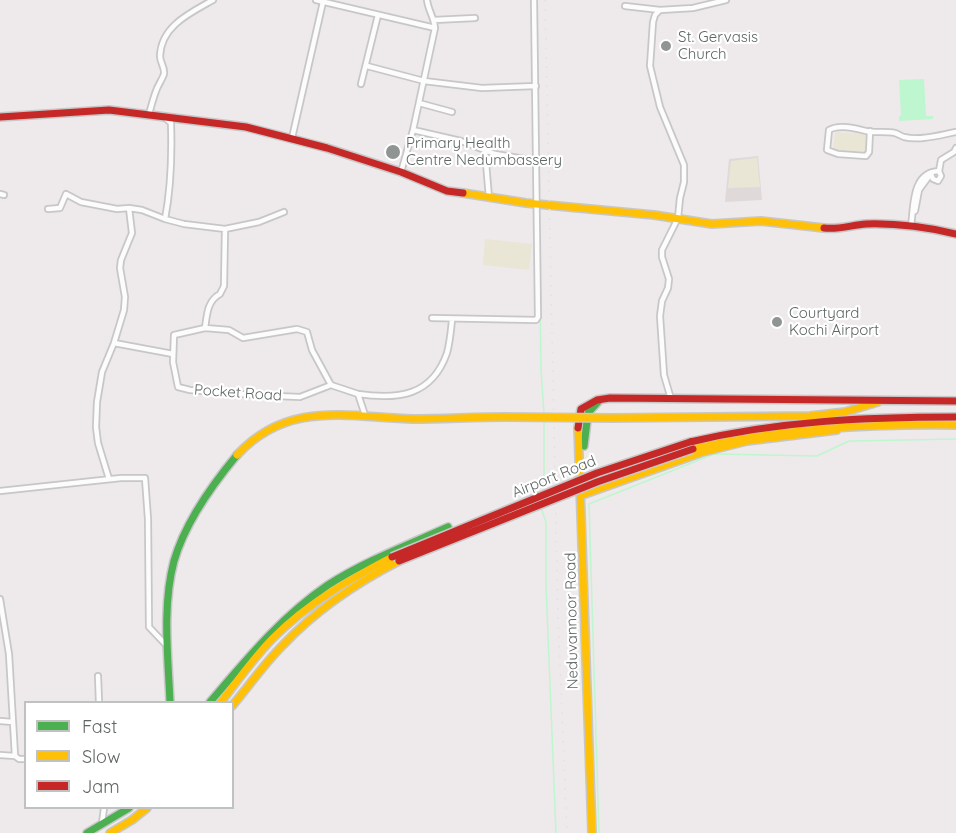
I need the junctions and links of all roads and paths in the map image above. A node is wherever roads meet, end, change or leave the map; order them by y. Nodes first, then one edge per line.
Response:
1 (213, 0) edge
2 (316, 0) edge
3 (428, 0) edge
4 (534, 0) edge
5 (726, 0) edge
6 (323, 2) junction
7 (649, 5) junction
8 (625, 6) dead end
9 (660, 10) junction
10 (378, 15) junction
11 (655, 15) junction
12 (475, 18) dead end
13 (434, 20) junction
14 (435, 28) junction
15 (367, 66) junction
16 (424, 81) junction
17 (361, 84) dead end
18 (536, 86) junction
19 (419, 103) junction
20 (452, 112) dead end
21 (149, 114) junction
22 (163, 116) junction
23 (0, 117) edge
24 (413, 130) junction
25 (870, 131) junction
26 (956, 132) edge
27 (292, 138) junction
28 (956, 149) edge
29 (485, 151) junction
30 (537, 161) junction
31 (939, 171) junction
32 (402, 172) junction
33 (931, 174) junction
34 (489, 198) junction
35 (536, 204) junction
36 (129, 208) junction
37 (48, 209) dead end
38 (284, 212) dead end
39 (678, 218) junction
40 (165, 219) junction
41 (911, 226) junction
42 (225, 230) junction
43 (956, 234) edge
44 (432, 318) dead end
45 (452, 320) junction
46 (205, 328) junction
47 (114, 343) junction
48 (172, 354) junction
49 (331, 385) junction
50 (358, 394) junction
51 (603, 398) junction
52 (671, 399) junction
53 (880, 401) junction
54 (956, 401) edge
55 (365, 415) junction
56 (956, 417) edge
57 (956, 424) edge
58 (819, 425) junction
59 (870, 425) junction
60 (582, 440) junction
61 (109, 479) junction
62 (0, 491) edge
63 (590, 492) junction
64 (582, 495) junction
65 (448, 526) dead end
66 (396, 559) junction
67 (0, 599) edge
68 (169, 648) junction
69 (98, 676) dead end
70 (99, 701) edge
71 (170, 701) edge
72 (211, 701) edge
73 (222, 701) edge
74 (234, 703) edge
75 (0, 722) edge
76 (13, 722) junction
77 (0, 755) edge
78 (15, 756) junction
79 (24, 759) edge
80 (104, 809) edge
81 (126, 809) edge
82 (145, 809) edge
83 (102, 825) junction
84 (87, 833) edge
85 (110, 833) edge
86 (592, 833) edge

1 - 21 street
2 - 6 street
3 - 13 street
4 - 18 street
5 - 9 street
6 - 10 street
6 - 27 street
7 - 8 street
7 - 9 street
7 - 11 street
9 - 11 street
10 - 14 street
10 - 15 street
11 - 39 street
12 - 13 street
13 - 14 street
14 - 16 street
15 - 16 street
15 - 17 street
16 - 18 street
16 - 19 street
18 - 30 street
19 - 20 street
19 - 24 street
21 - 22 main road
21 - 23 main road
22 - 27 main road
22 - 40 street
24 - 29 street
24 - 32 street
25 - 25 street
25 - 26 street
27 - 32 main road
28 - 31 street
29 - 30 street
29 - 34 street
30 - 35 street
31 - 33 street
31 - 33 street
32 - 34 main road
33 - 41 street
34 - 35 main road
35 - 39 main road
35 - 45 street
36 - 37 street
36 - 40 street
36 - 47 street
38 - 42 street
39 - 41 main road
39 - 52 street
40 - 42 street
41 - 43 main road
42 - 46 street
44 - 45 street
45 - 50 street
46 - 48 street
46 - 49 street
47 - 48 street
47 - 61 street
48 - 49 street, Pocket Road
49 - 50 street
50 - 55 street
51 - 52 main road
51 - 60 main road
51 - 60 main road, Neduvannoor Road
52 - 53 main road
53 - 54 main road
53 - 55 main road, bridge
55 - 68 main road
56 - 58 main road, Airport Road
57 - 59 main road, Airport Road
58 - 59 main road, Airport Road
58 - 66 main road, Airport Road, bridge
59 - 63 main road
60 - 63 main road
60 - 64 main road, Neduvannoor Road
61 - 62 street
61 - 68 street
63 - 64 main road
64 - 86 main road, Neduvannoor Road
65 - 72 main road
66 - 73 main road, Airport Road
66 - 74 main road, Airport Road
67 - 76 street
68 - 71 main road
69 - 70 street
75 - 76 street
76 - 78 street
77 - 78 street
78 - 79 street
80 - 83 street
81 - 83 main road
82 - 85 main road
83 - 84 main road

